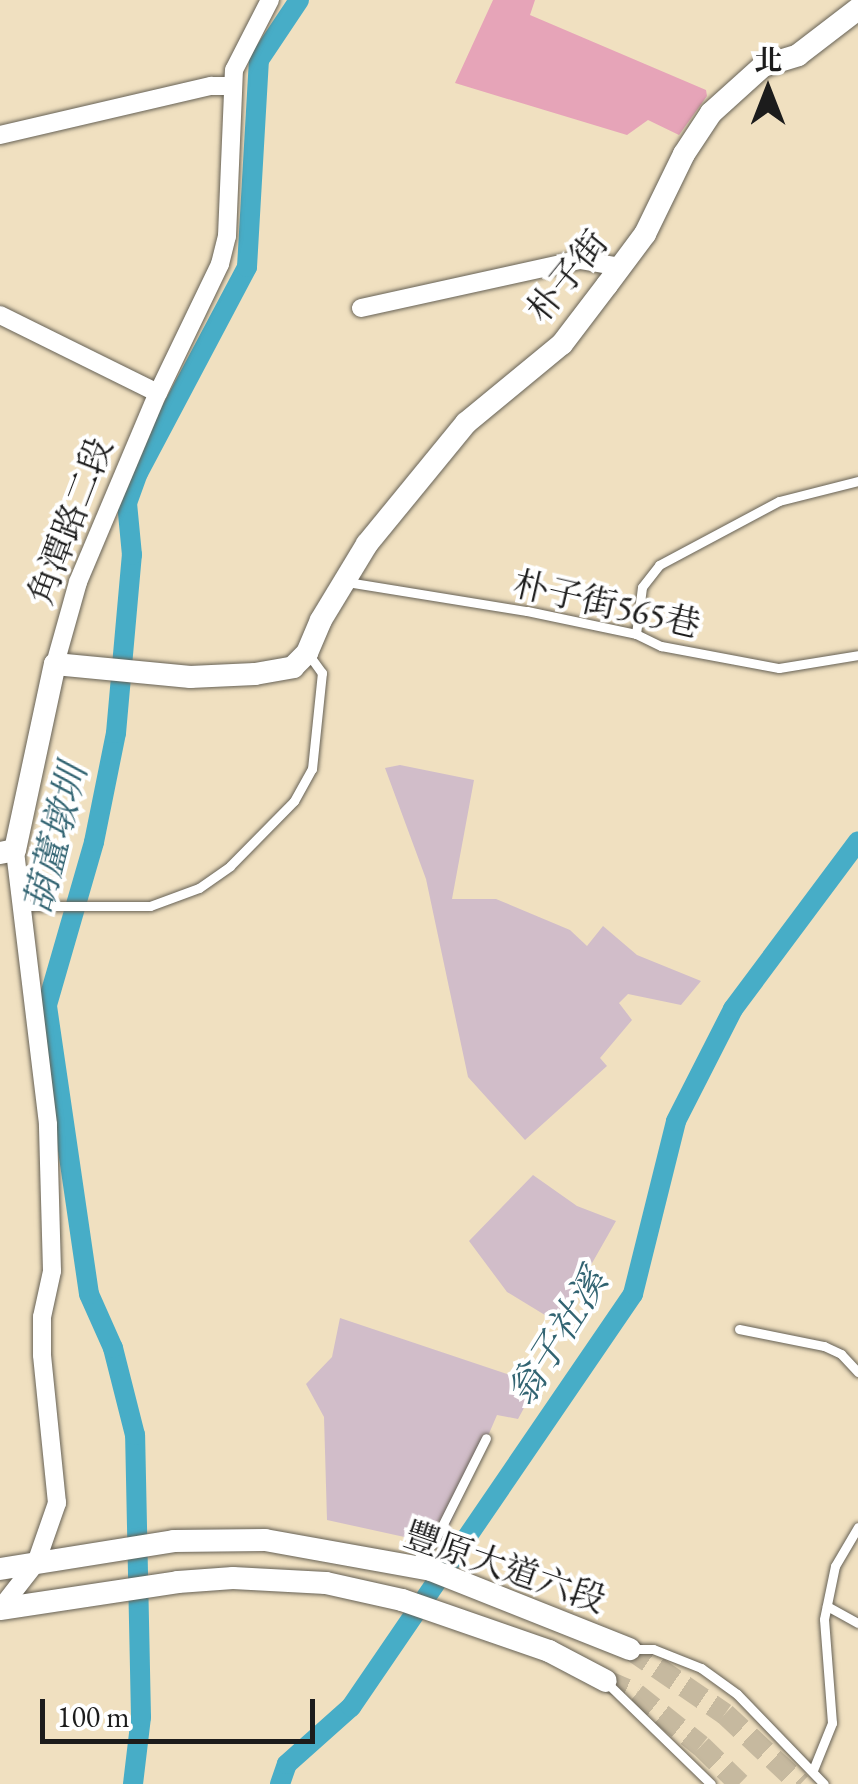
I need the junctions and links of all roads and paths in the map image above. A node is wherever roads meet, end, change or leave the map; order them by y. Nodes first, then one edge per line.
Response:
1 (270, 0) edge
2 (858, 9) edge
3 (232, 86) junction
4 (0, 134) edge
5 (621, 266) junction
6 (361, 308) dead end
7 (0, 315) edge
8 (158, 394) junction
9 (858, 481) edge
10 (344, 582) junction
11 (636, 634) junction
12 (307, 653) junction
13 (858, 655) edge
14 (55, 664) junction
15 (8, 852) edge
16 (20, 906) junction
17 (739, 1329) dead end
18 (858, 1372) edge
19 (486, 1438) dead end
20 (858, 1527) edge
21 (36, 1563) junction
22 (421, 1568) junction
23 (0, 1569) edge
24 (826, 1606) junction
25 (0, 1609) edge
26 (858, 1622) edge
27 (630, 1649) joint
28 (606, 1681) joint
29 (813, 1770) junction
30 (711, 1784) edge
31 (824, 1784) edge

1 - 3 street, 角潭路二段
2 - 5 street, 朴子街
3 - 4 street
3 - 8 street, 角潭路二段
5 - 6 street
5 - 10 street, 朴子街
7 - 8 street
8 - 14 street, 角潭路二段
9 - 11 lane
10 - 11 lane, 朴子街565巷
10 - 12 street, 朴子街
11 - 13 lane, 朴子街565巷
12 - 14 street
12 - 16 lane
14 - 15 street, 角潭路二段
15 - 16 street, 角潭路二段
16 - 21 street, 角潭路二段
17 - 18 lane
19 - 22 lane
20 - 24 lane
21 - 22 street, 豐原大道六段
21 - 23 street, 豐原大道六段
21 - 25 street, 角潭路二段
22 - 27 street, 豐原大道六段
24 - 26 lane
24 - 29 lane
25 - 28 street, 豐原大道六段
27 - 29 lane
28 - 30 lane
29 - 31 lane

